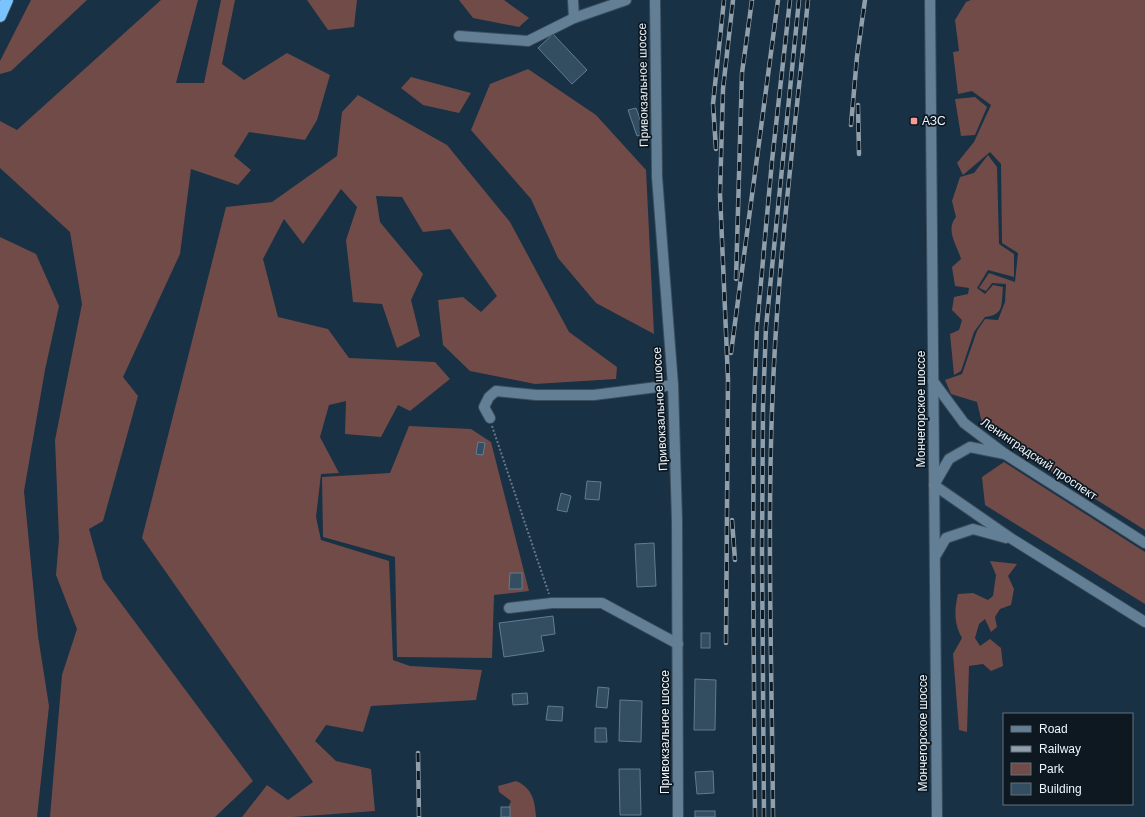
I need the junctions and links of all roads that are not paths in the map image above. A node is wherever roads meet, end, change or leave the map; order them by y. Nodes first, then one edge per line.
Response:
1 (7, 0) edge
2 (573, 0) edge
3 (626, 0) edge
4 (655, 0) edge
5 (930, 0) edge
6 (0, 16) edge
7 (574, 18) junction
8 (459, 36) dead end
9 (933, 381) junction
10 (673, 385) junction
11 (490, 418) road end
12 (1005, 454) junction
13 (934, 485) junction
14 (1012, 539) junction
15 (1145, 543) edge
16 (936, 555) junction
17 (509, 608) dead end
18 (1145, 622) edge
19 (678, 644) junction
20 (678, 817) edge
21 (937, 817) edge

1 - 6 highway
2 - 7 street
3 - 7 street
4 - 10 street, Привокзальное шоссе
5 - 9 street, Мончегорское шоссе
7 - 8 street
9 - 12 street, Ленинградский проспект
9 - 13 street, Мончегорское шоссе
10 - 11 street
10 - 19 street, Привокзальное шоссе
12 - 13 street
12 - 15 street, Ленинградский проспект
13 - 14 street
13 - 16 street, Мончегорское шоссе
14 - 16 street
14 - 18 street
16 - 21 street, Мончегорское шоссе
17 - 19 street
19 - 20 street, Привокзальное шоссе

